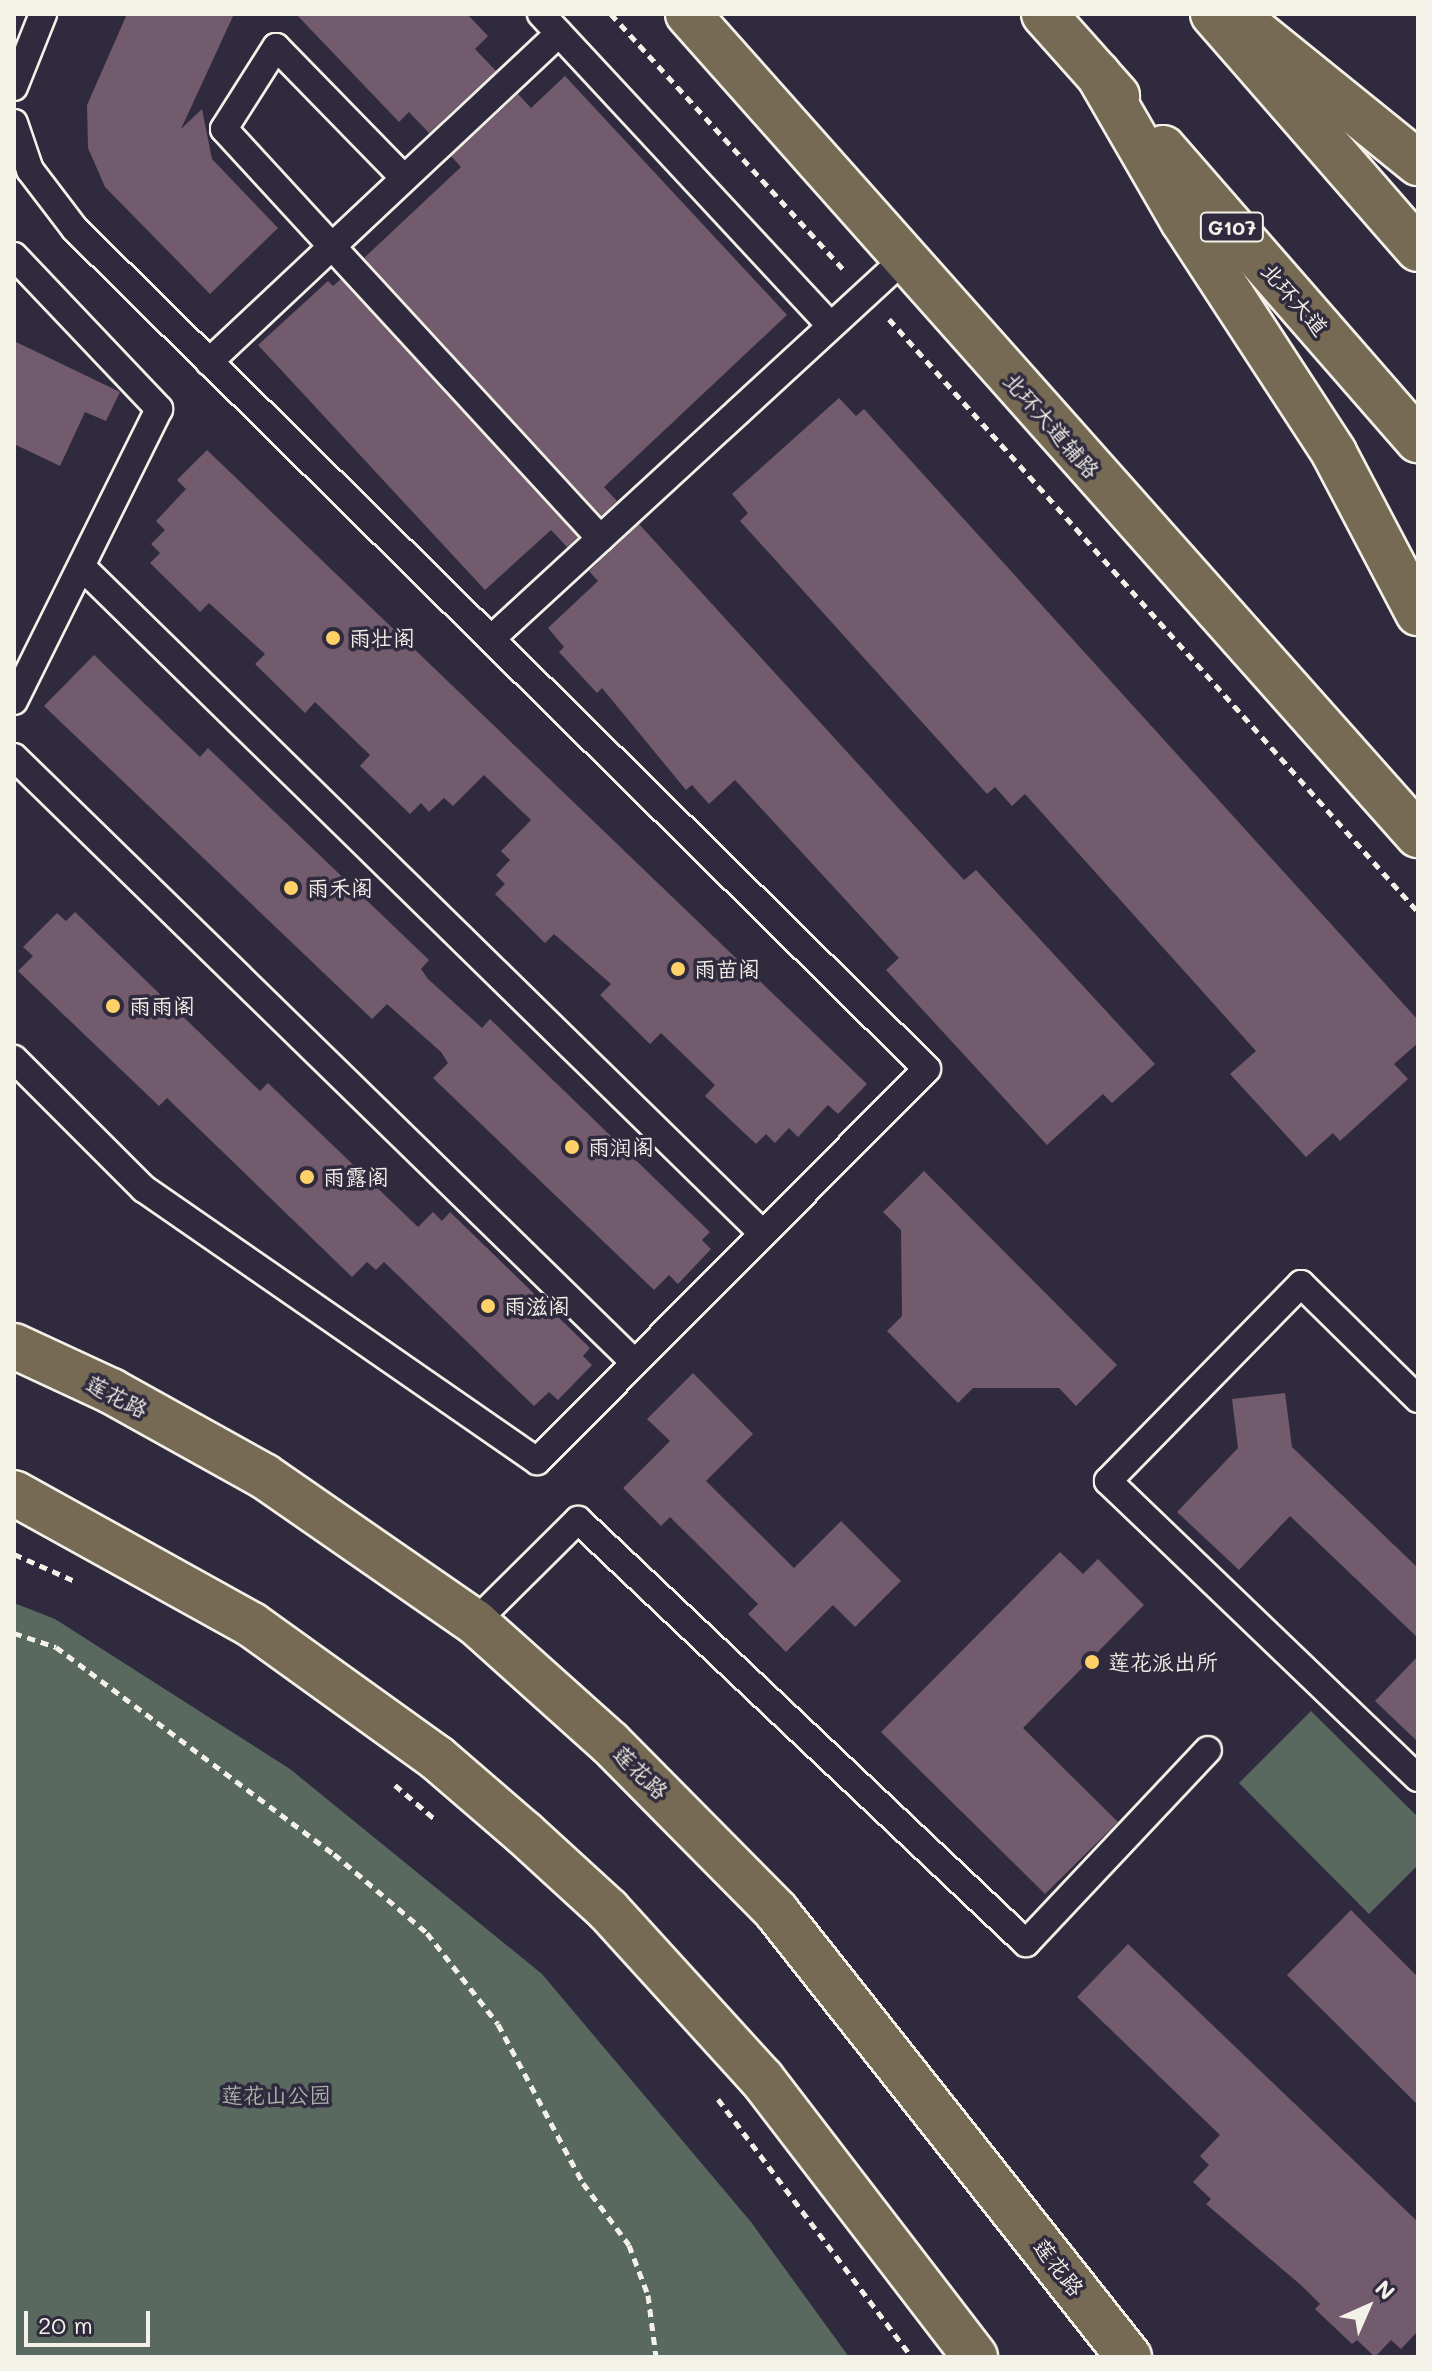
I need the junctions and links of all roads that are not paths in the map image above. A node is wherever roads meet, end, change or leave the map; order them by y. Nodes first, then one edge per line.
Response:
1 (43, 14) edge
2 (688, 14) edge
3 (1044, 14) edge
4 (1213, 14) edge
5 (1234, 14) edge
6 (550, 23) edge
7 (1098, 74) junction
8 (14, 87) edge
9 (14, 123) edge
10 (1418, 163) edge
11 (404, 178) junction
12 (331, 245) junction
13 (1418, 249) edge
14 (14, 256) edge
15 (904, 259) junction
16 (830, 325) junction
17 (209, 362) junction
18 (1418, 440) edge
19 (600, 538) junction
20 (82, 567) junction
21 (1418, 613) edge
22 (491, 639) junction
23 (14, 701) edge
24 (14, 757) edge
25 (1418, 835) edge
26 (14, 1059) edge
27 (762, 1233) junction
28 (14, 1346) edge
29 (632, 1360) junction
30 (1418, 1399) edge
31 (14, 1493) edge
32 (475, 1622) junction
33 (1208, 1750) dead end
34 (1418, 1778) edge
35 (975, 2357) edge
36 (1129, 2357) edge

1 - 8 lane
2 - 15 main road, 北环大道辅路
3 - 7 main road, 北环大道 / G107
4 - 13 main road
5 - 10 main road
6 - 11 lane
6 - 16 lane
7 - 18 main road, 北环大道 / G107
7 - 21 main road
9 - 17 lane
11 - 12 lane
11 - 12 lane
12 - 17 lane
12 - 19 lane
14 - 20 lane
15 - 16 lane
15 - 25 main road, 北环大道辅路
16 - 19 lane
17 - 22 lane
19 - 22 lane
20 - 23 lane
20 - 27 lane
22 - 27 lane
24 - 29 lane
26 - 29 lane
27 - 29 lane
28 - 32 main road, 莲花路
30 - 34 lane
31 - 35 main road
32 - 33 lane
32 - 36 main road, 莲花路

